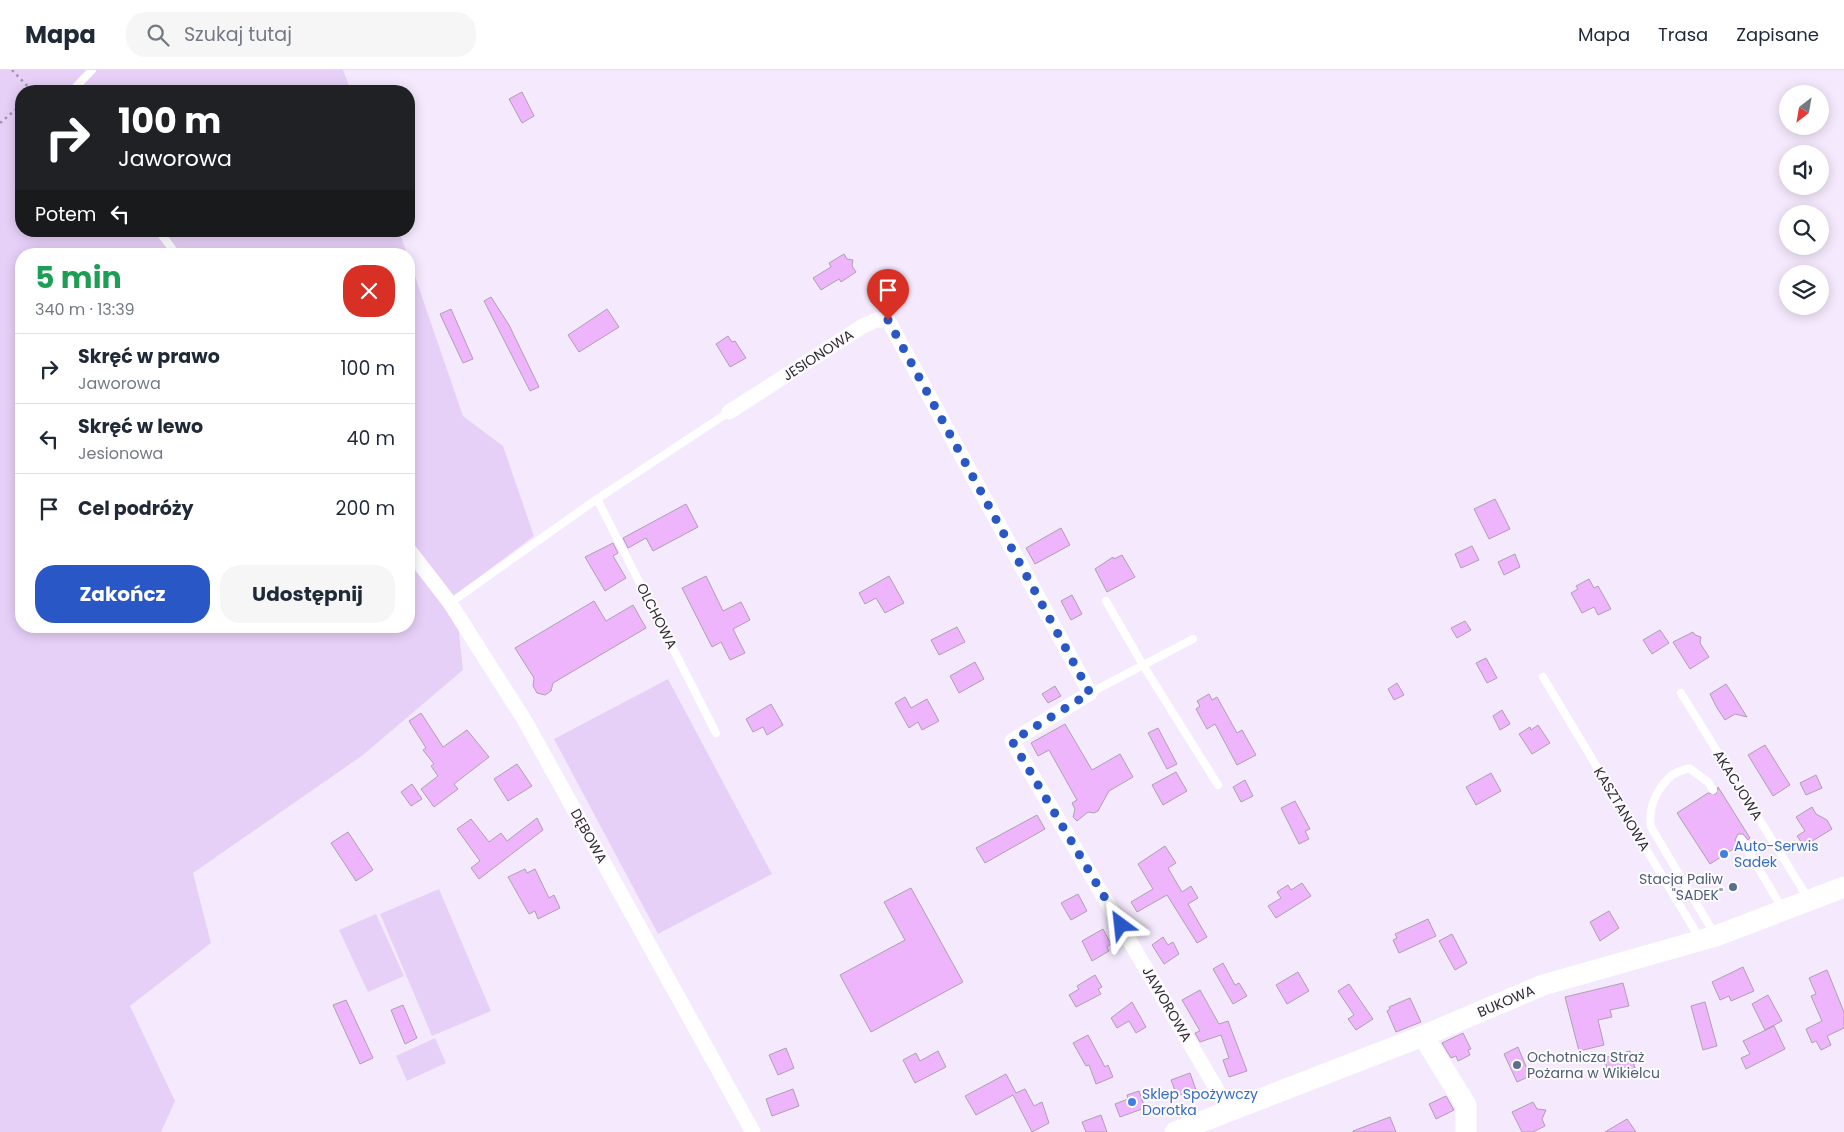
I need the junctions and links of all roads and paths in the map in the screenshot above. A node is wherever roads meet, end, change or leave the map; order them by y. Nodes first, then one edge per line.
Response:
1 (12, 70) edge
2 (92, 70) edge
3 (26, 85) edge
4 (78, 85) edge
5 (15, 110) edge
6 (0, 123) edge
7 (163, 237) edge
8 (172, 248) edge
9 (728, 412) joint
10 (597, 499) junction
11 (415, 558) edge
12 (1106, 601) dead end
13 (450, 603) junction
14 (1193, 639) dead end
15 (1143, 665) junction
16 (1543, 677) dead end
17 (1090, 693) junction
18 (1681, 693) dead end
19 (716, 733) dead end
20 (1218, 785) dead end
21 (1713, 790) dead end
22 (1741, 838) dead end
23 (1844, 887) edge
24 (1810, 902) junction
25 (1784, 912) junction
26 (1708, 938) junction
27 (1423, 1036) junction
28 (1229, 1110) junction
29 (753, 1132) edge
30 (1175, 1132) edge
31 (1466, 1132) edge

1 - 3 path
2 - 4 lane
5 - 6 path
7 - 8 lane
9 - 10 lane, JESIONOWA
9 - 17 street, JESIONOWA
10 - 13 lane, JESIONOWA
10 - 19 lane, OLCHOWA
11 - 13 street, DĘBOWA
12 - 15 lane
13 - 29 street, DĘBOWA
14 - 15 lane, JAWOROWA
15 - 17 lane, JAWOROWA
15 - 20 lane
16 - 26 lane, KASZTANOWA
17 - 28 street, JAWOROWA
18 - 24 lane, AKACJOWA
21 - 26 lane
22 - 25 lane
23 - 24 street, BUKOWA
24 - 25 street, BUKOWA
25 - 26 street, BUKOWA
26 - 27 street, BUKOWA
27 - 28 street, BUKOWA
27 - 31 street
28 - 30 street, BUKOWA

